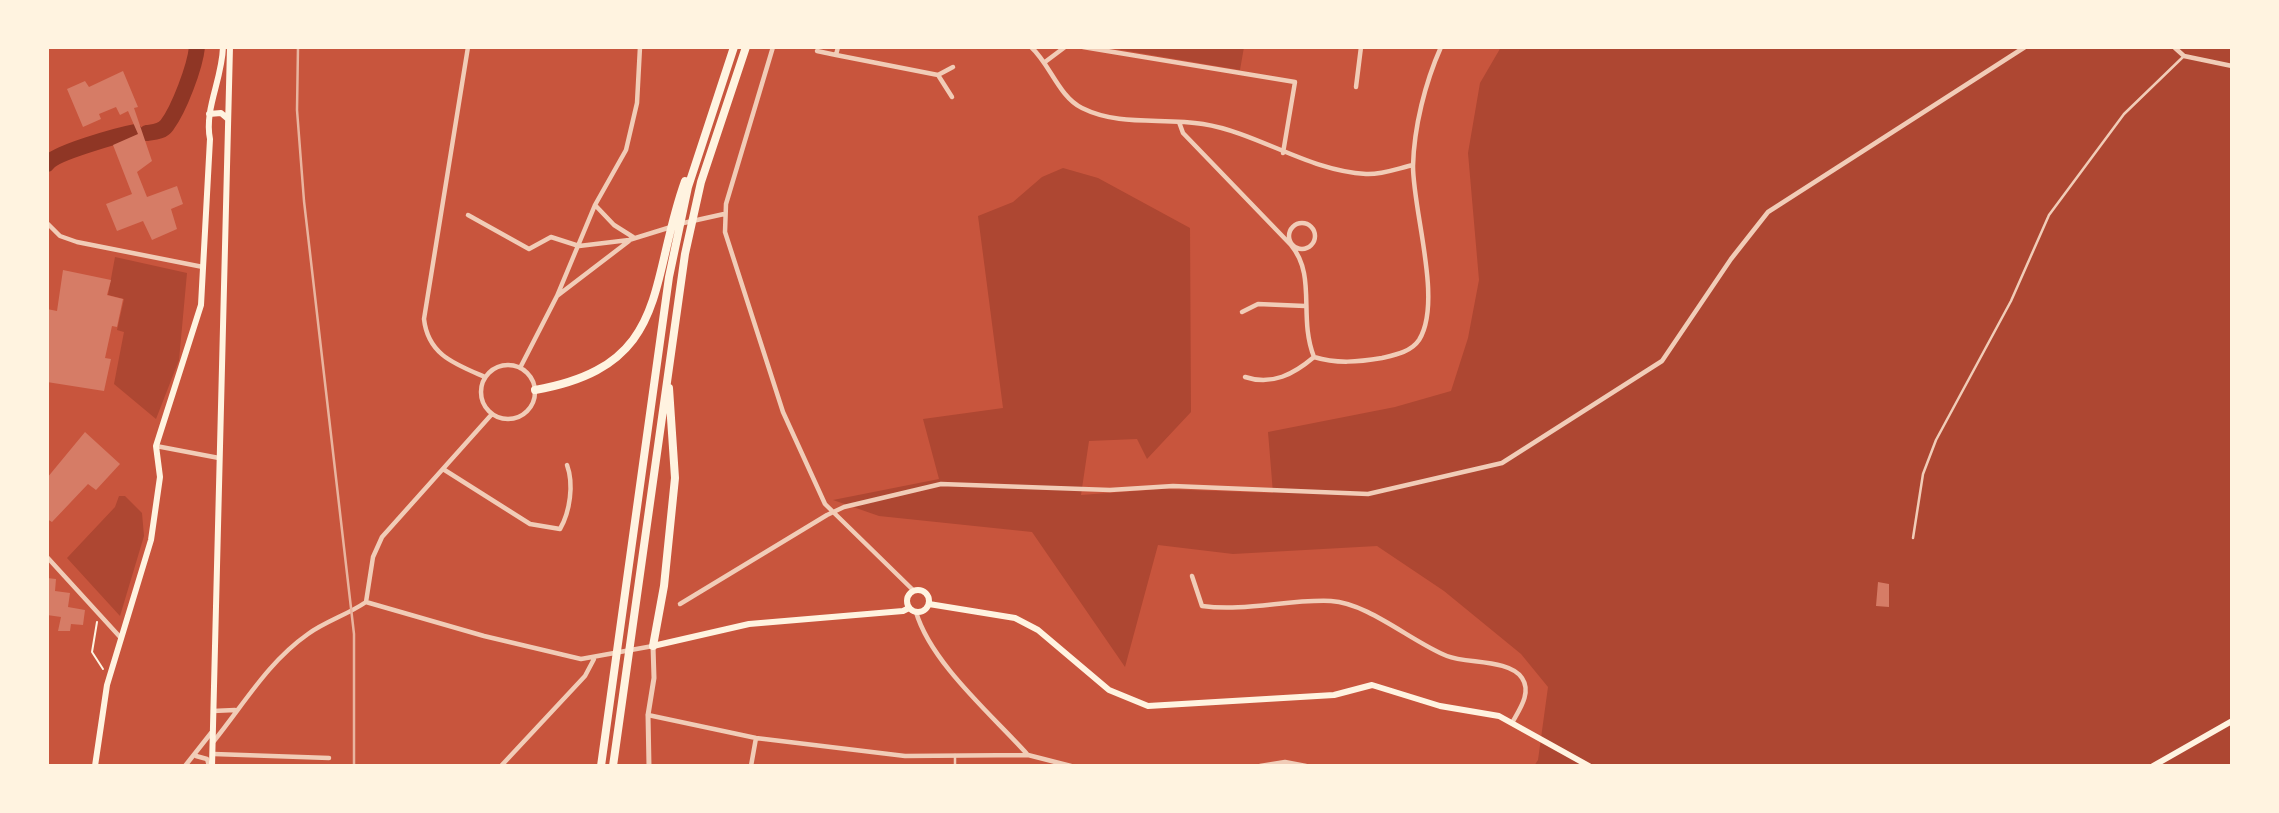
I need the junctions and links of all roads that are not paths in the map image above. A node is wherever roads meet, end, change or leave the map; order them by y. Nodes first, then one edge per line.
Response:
1 (223, 47) edge
2 (230, 47) edge
3 (468, 47) edge
4 (640, 47) edge
5 (734, 47) edge
6 (746, 47) edge
7 (773, 47) edge
8 (838, 47) edge
9 (1031, 47) edge
10 (1065, 47) edge
11 (1083, 47) edge
12 (1361, 47) edge
13 (1441, 47) edge
14 (2025, 47) edge
15 (2174, 47) edge
16 (817, 51) dead end
17 (836, 55) junction
18 (2184, 56) junction
19 (1045, 62) junction
20 (2232, 66) edge
21 (953, 67) dead end
22 (938, 75) junction
23 (1356, 88) dead end
24 (952, 97) dead end
25 (208, 115) junction
26 (228, 119) junction
27 (1179, 122) junction
28 (705, 134) junction
29 (1283, 153) junction
30 (1413, 165) junction
31 (596, 205) junction
32 (724, 214) junction
33 (468, 215) dead end
34 (47, 223) edge
35 (632, 239) junction
36 (1292, 244) junction
37 (579, 246) junction
38 (203, 267) junction
39 (557, 296) junction
40 (1305, 306) junction
41 (1242, 312) dead end
42 (1314, 357) junction
43 (520, 368) junction
44 (668, 368) junction
45 (485, 377) junction
46 (1245, 377) dead end
47 (535, 390) junction
48 (492, 414) junction
49 (156, 446) junction
50 (219, 458) junction
51 (568, 465) dead end
52 (443, 468) junction
53 (834, 513) junction
54 (1913, 538) dead end
55 (47, 557) edge
56 (1192, 576) dead end
57 (913, 590) junction
58 (366, 602) junction
59 (680, 604) dead end
60 (929, 604) junction
61 (909, 608) junction
62 (916, 612) junction
63 (120, 637) junction
64 (653, 646) junction
65 (594, 659) junction
66 (236, 709) junction
67 (212, 711) junction
68 (648, 715) junction
69 (2232, 721) edge
70 (1512, 723) junction
71 (211, 733) junction
72 (756, 738) junction
73 (213, 741) junction
74 (214, 754) junction
75 (956, 755) junction
76 (1028, 755) junction
77 (195, 756) junction
78 (329, 758) dead end
79 (95, 766) edge
80 (185, 766) edge
81 (210, 766) edge
82 (501, 766) edge
83 (601, 766) edge
84 (613, 766) edge
85 (649, 766) edge
86 (751, 766) edge
87 (956, 766) edge
88 (1071, 766) edge
89 (1260, 766) edge
90 (1306, 766) edge
91 (1590, 766) edge
92 (2153, 766) edge

1 - 25 main road
2 - 26 main road
3 - 45 street
4 - 31 street
5 - 28 highway
6 - 44 highway
7 - 32 street
8 - 17 street
9 - 19 street
10 - 19 street
11 - 29 street
12 - 23 street
13 - 30 street
14 - 53 street
15 - 18 street
16 - 17 street
17 - 22 street
18 - 20 street
18 - 54 lane
19 - 27 street
21 - 22 street
22 - 24 street
25 - 26 main road
25 - 38 main road
26 - 50 main road
27 - 29 street
27 - 36 street
28 - 47 highway
28 - 83 highway
29 - 30 street
30 - 42 street
31 - 35 street
31 - 37 street
32 - 35 street
32 - 53 street
33 - 37 street
34 - 38 street
35 - 37 street
35 - 39 street
36 - 36 street
36 - 40 street
37 - 39 street
38 - 49 main road
39 - 43 street
40 - 41 street
40 - 42 street
42 - 46 street
43 - 45 street
43 - 47 street
44 - 64 highway
44 - 84 highway
45 - 48 street
47 - 48 street
48 - 52 street
49 - 50 street
49 - 63 main road
50 - 67 main road
51 - 52 street
52 - 58 street
53 - 57 street
53 - 59 street
55 - 63 street
56 - 70 street
57 - 60 main road
57 - 61 main road
58 - 65 street
58 - 66 street
60 - 62 main road
60 - 70 main road
61 - 62 main road
61 - 64 main road
62 - 76 street
63 - 79 main road
64 - 65 street
64 - 68 street
65 - 82 street
66 - 67 street
66 - 73 street
67 - 71 main road
68 - 72 street
68 - 85 street
69 - 92 main road
70 - 91 main road
71 - 73 main road
71 - 77 street
72 - 75 street
72 - 86 street
73 - 74 main road
74 - 78 street
74 - 81 main road
75 - 76 street
75 - 87 lane
76 - 88 street
77 - 80 street
77 - 81 street
89 - 90 street

